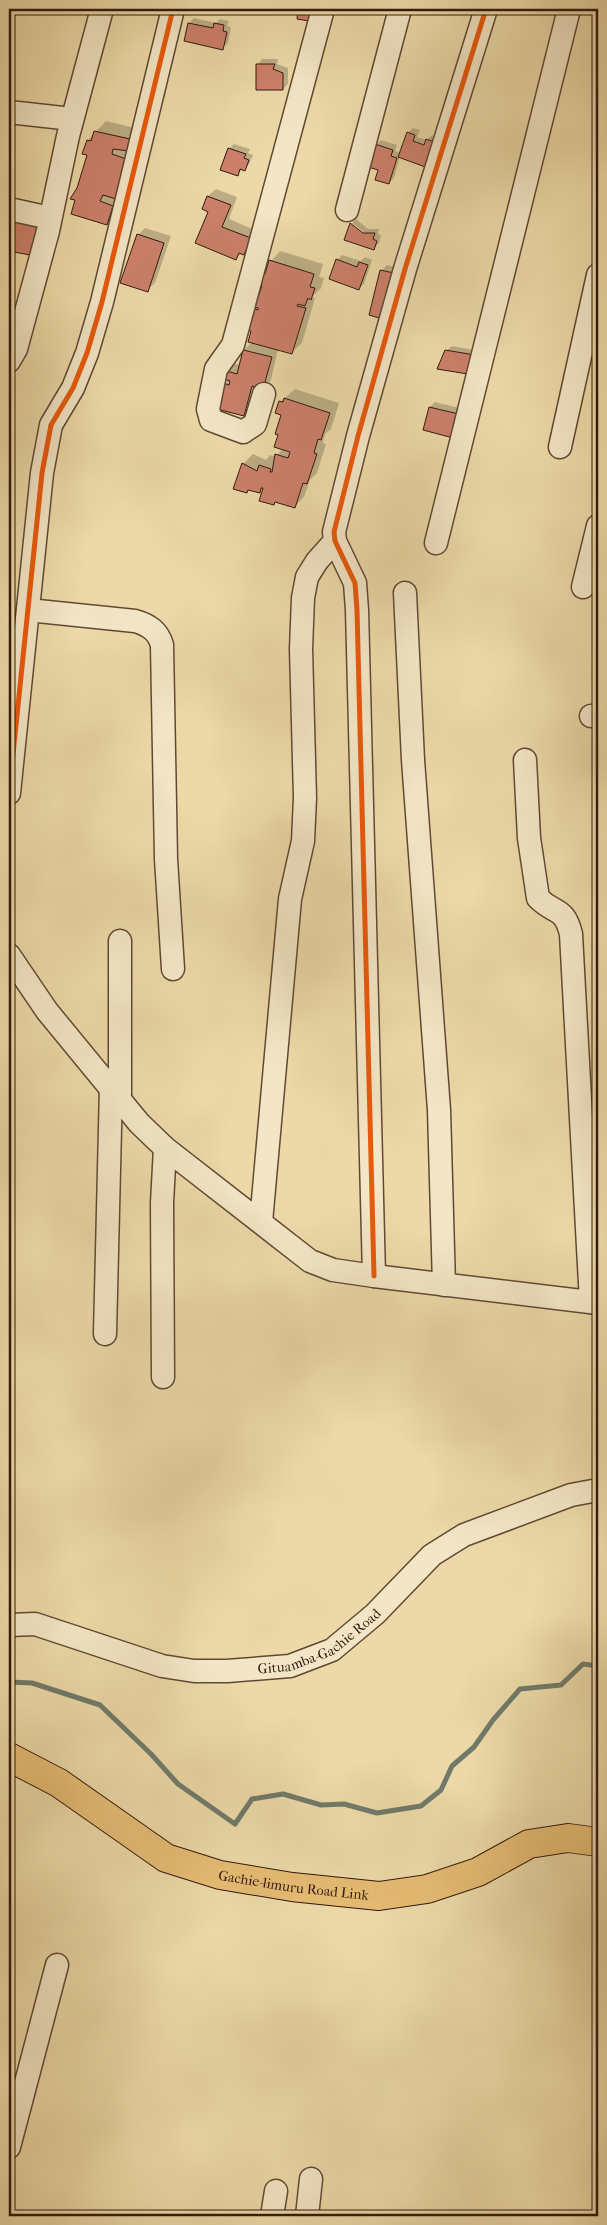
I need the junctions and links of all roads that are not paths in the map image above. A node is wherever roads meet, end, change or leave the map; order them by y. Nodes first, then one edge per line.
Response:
1 (102, 9) edge
2 (173, 9) edge
3 (323, 9) edge
4 (400, 9) edge
5 (486, 9) edge
6 (570, 9) edge
7 (9, 112) edge
8 (72, 120) junction
9 (9, 209) edge
10 (348, 210) dead end
11 (50, 218) junction
12 (598, 275) edge
13 (9, 361) edge
14 (264, 394) dead end
15 (560, 447) dead end
16 (598, 526) edge
17 (335, 541) junction
18 (436, 543) dead end
19 (583, 587) dead end
20 (405, 593) dead end
21 (28, 610) junction
22 (525, 760) dead end
23 (9, 793) edge
24 (120, 941) dead end
25 (9, 955) edge
26 (173, 969) dead end
27 (115, 1092) junction
28 (165, 1148) junction
29 (261, 1222) junction
30 (374, 1276) junction
31 (444, 1286) junction
32 (594, 1303) edge
33 (105, 1334) dead end
34 (163, 1377) dead end
35 (598, 1490) edge
36 (9, 1625) edge
37 (9, 1757) edge
38 (598, 1842) edge
39 (57, 1964) dead end
40 (9, 2147) edge
41 (312, 2179) dead end
42 (276, 2191) dead end
43 (272, 2216) edge
44 (307, 2216) edge

1 - 8 street
2 - 21 street
3 - 14 street
4 - 10 street
5 - 17 street
6 - 18 street
7 - 8 street
8 - 11 street
9 - 11 street
11 - 13 street
12 - 15 street
16 - 19 street
17 - 29 street
17 - 30 street
20 - 31 street
21 - 23 street
21 - 26 street
22 - 32 street
24 - 27 street
25 - 27 street
27 - 28 street
27 - 33 street
28 - 29 street
28 - 34 street
29 - 30 street
30 - 31 street
31 - 32 street
35 - 36 street, Gituamba-Gachie Road
37 - 38 main road, Gachie-limuru Road Link
39 - 40 street
41 - 44 street
42 - 43 street

